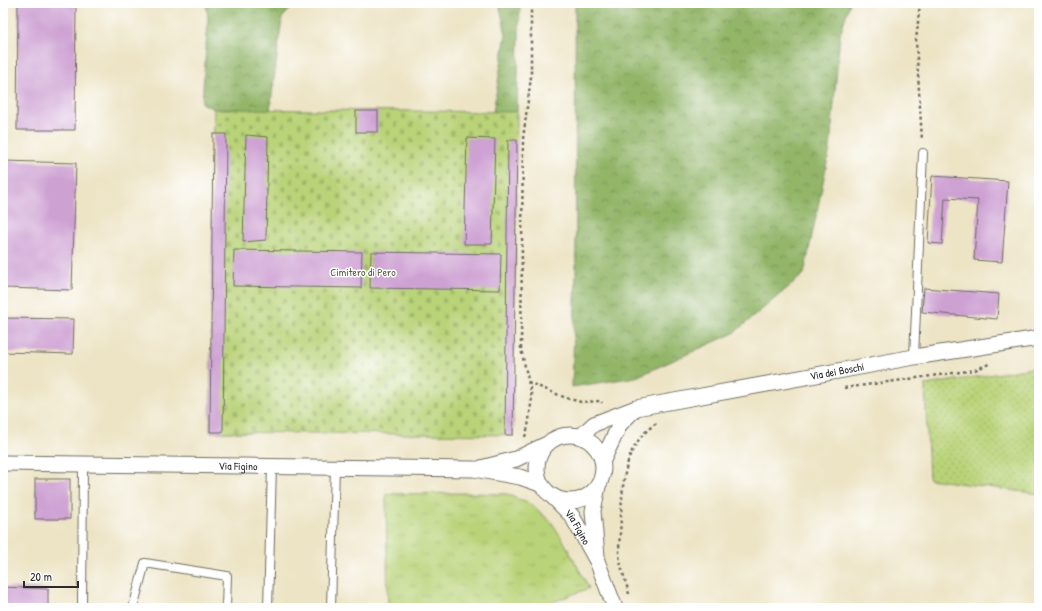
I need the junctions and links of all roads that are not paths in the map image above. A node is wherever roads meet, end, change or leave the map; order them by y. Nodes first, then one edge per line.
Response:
1 (923, 153) road end
2 (1039, 338) edge
3 (914, 357) junction
4 (616, 420) junction
5 (581, 436) junction
6 (545, 445) junction
7 (603, 460) junction
8 (3, 463) edge
9 (83, 464) junction
10 (272, 466) junction
11 (335, 467) junction
12 (474, 469) junction
13 (540, 484) junction
14 (598, 486) junction
15 (552, 496) junction
16 (597, 561) junction
17 (82, 608) edge
18 (133, 608) edge
19 (226, 608) edge
20 (268, 608) edge
21 (331, 608) edge
22 (614, 608) edge

1 - 3 lane
2 - 3 street, Via dei Boschi
3 - 4 street, Via dei Boschi
4 - 5 street, Via dei Boschi
4 - 7 street, Via dei Boschi
5 - 6 street
5 - 7 street
6 - 12 street, Via Figino
6 - 13 street
7 - 14 street
8 - 9 street, Via Figino
9 - 10 street, Via Figino
9 - 17 lane
10 - 11 street, Via Figino
10 - 20 lane
11 - 12 street, Via Figino
11 - 21 lane
12 - 13 street, Via Figino
13 - 15 street
14 - 15 street
14 - 16 street, Via Figino
15 - 16 street, Via Figino
16 - 22 street, Via Figino
18 - 19 lane

